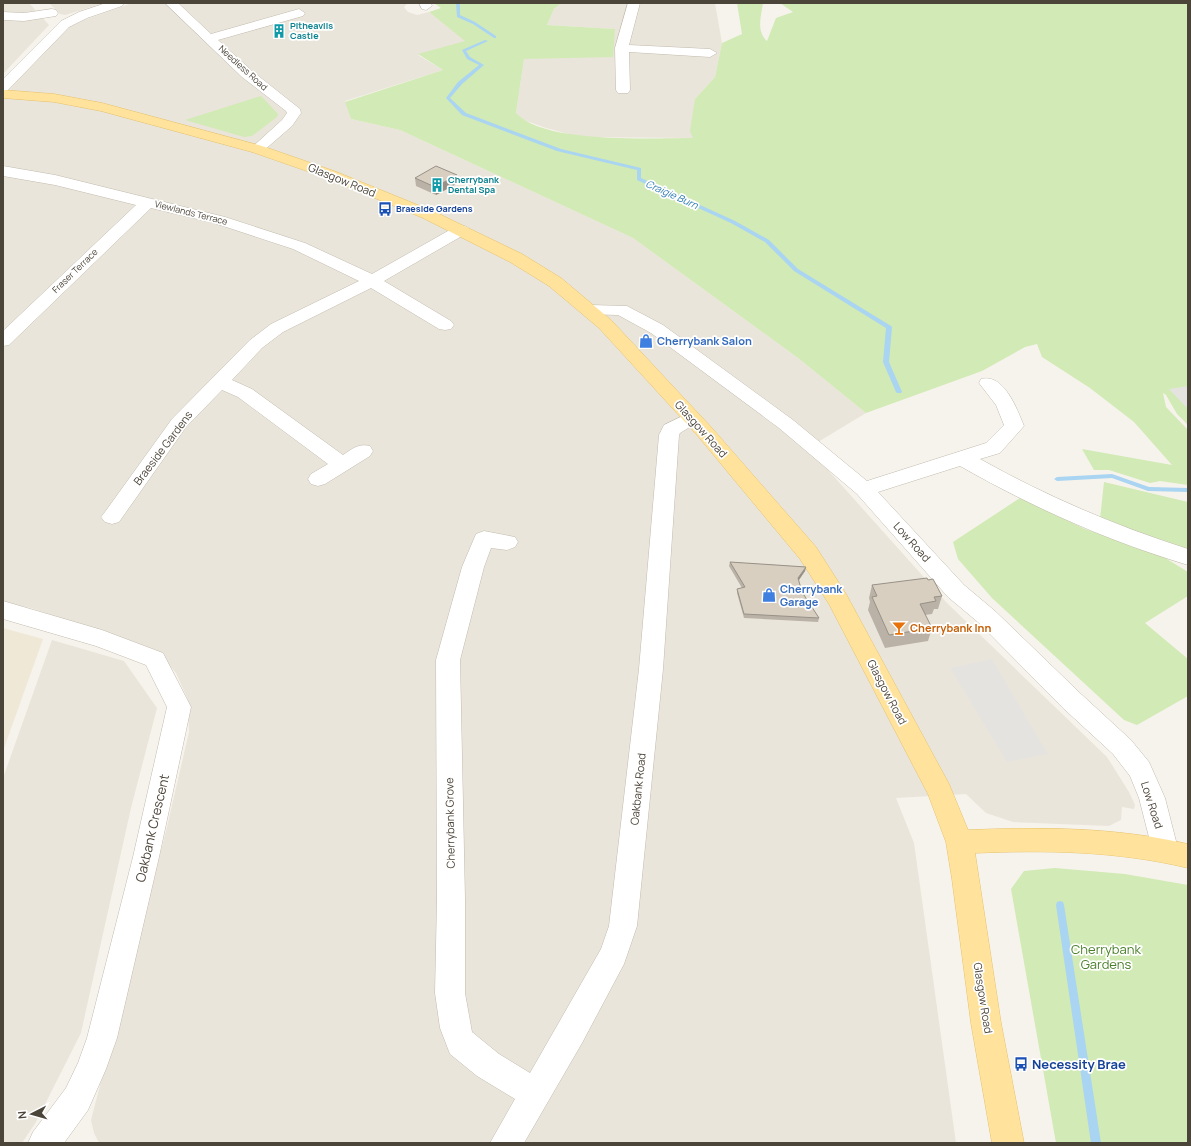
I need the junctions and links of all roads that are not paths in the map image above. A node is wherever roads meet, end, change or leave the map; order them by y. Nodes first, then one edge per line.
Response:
1 (43, 3) edge
2 (118, 3) edge
3 (171, 3) edge
4 (634, 3) edge
5 (52, 13) junction
6 (299, 13) dead end
7 (3, 16) edge
8 (71, 20) junction
9 (210, 38) junction
10 (622, 48) junction
11 (710, 53) dead end
12 (3, 87) edge
13 (623, 90) dead end
14 (3, 94) edge
15 (257, 149) junction
16 (3, 172) edge
17 (148, 202) junction
18 (460, 230) junction
19 (372, 280) junction
20 (590, 310) junction
21 (446, 325) dead end
22 (3, 341) edge
23 (218, 381) junction
24 (988, 383) dead end
25 (691, 418) junction
26 (363, 451) dead end
27 (962, 458) junction
28 (342, 464) junction
29 (318, 479) dead end
30 (864, 489) junction
31 (112, 518) dead end
32 (507, 542) dead end
33 (1188, 557) edge
34 (3, 610) edge
35 (959, 842) junction
36 (1176, 853) edge
37 (536, 1094) junction
38 (53, 1141) edge
39 (506, 1143) edge
40 (1008, 1143) edge

1 - 5 street
2 - 8 street
3 - 9 street, Needless Road
4 - 10 street
5 - 7 street
5 - 8 street
6 - 9 street
8 - 12 street
9 - 15 street, Needless Road
10 - 11 street
10 - 13 street
14 - 15 main road, Glasgow Road
15 - 18 main road, Glasgow Road
16 - 17 street, Viewlands Terrace
17 - 19 street, Viewlands Terrace
17 - 22 street, Fraser Terrace
18 - 19 street
18 - 20 main road, Glasgow Road
19 - 21 street, Viewlands Terrace
19 - 23 street, Braeside Gardens
20 - 25 main road, Glasgow Road
20 - 30 street, Low Road
23 - 28 street
23 - 31 street, Braeside Gardens
24 - 27 street
25 - 35 main road, Glasgow Road
25 - 37 street, Oakbank Road
26 - 28 street
27 - 30 street
27 - 33 street
28 - 29 street
30 - 36 street, Low Road
32 - 37 street, Cherrybank Grove
34 - 38 street, Oakbank Crescent
35 - 36 main road
35 - 40 main road, Glasgow Road
37 - 39 street, Oakbank Road

